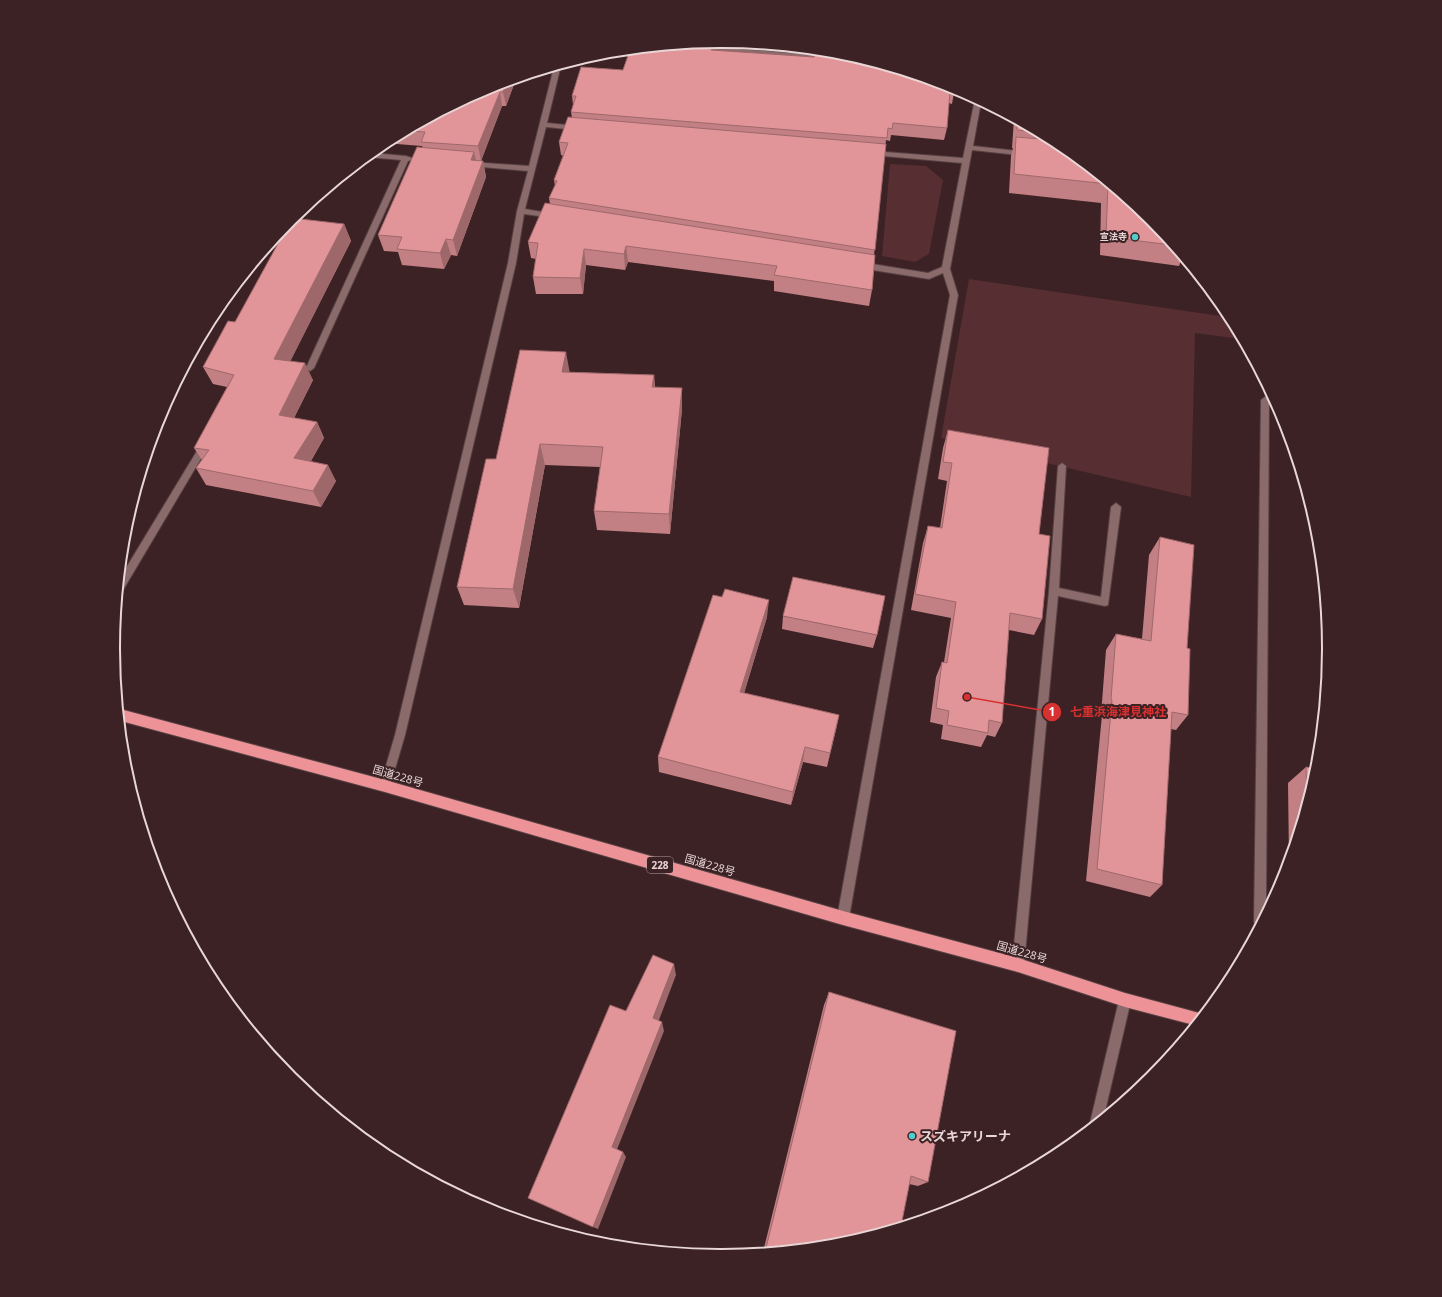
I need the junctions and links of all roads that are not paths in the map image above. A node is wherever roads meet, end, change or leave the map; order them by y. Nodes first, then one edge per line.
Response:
1 (702, 48) edge
2 (830, 59) edge
3 (557, 71) edge
4 (977, 106) edge
5 (544, 125) junction
6 (583, 128) edge
7 (970, 148) junction
8 (865, 152) edge
9 (1031, 154) edge
10 (378, 156) edge
11 (406, 158) junction
12 (422, 160) edge
13 (967, 161) junction
14 (461, 163) edge
15 (532, 169) junction
16 (521, 211) junction
17 (560, 217) edge
18 (851, 263) edge
19 (946, 269) junction
20 (310, 368) dead end
21 (1268, 401) edge
22 (212, 434) edge
23 (1062, 466) dead end
24 (1116, 507) dead end
25 (125, 578) edge
26 (1054, 591) junction
27 (125, 716) edge
28 (385, 786) junction
29 (1260, 914) edge
30 (843, 918) junction
31 (1018, 965) junction
32 (1125, 1000) junction
33 (1194, 1018) edge
34 (1098, 1116) edge

1 - 2 street
3 - 5 street
4 - 7 street
5 - 6 street
5 - 15 street
7 - 9 street
7 - 13 street
8 - 13 street
10 - 11 street
11 - 12 street
11 - 20 street
13 - 19 street
14 - 15 street
15 - 16 street
16 - 17 street
16 - 28 street
18 - 19 street
19 - 30 street
21 - 29 street
22 - 25 street
23 - 26 street
24 - 26 street
26 - 31 street
27 - 28 highway, 国道228号 / 228
28 - 30 highway, 国道228号 / 228
30 - 31 highway, 国道228号 / 228
31 - 32 highway, 国道228号 / 228
32 - 33 highway, 国道228号 / 228
32 - 34 street

